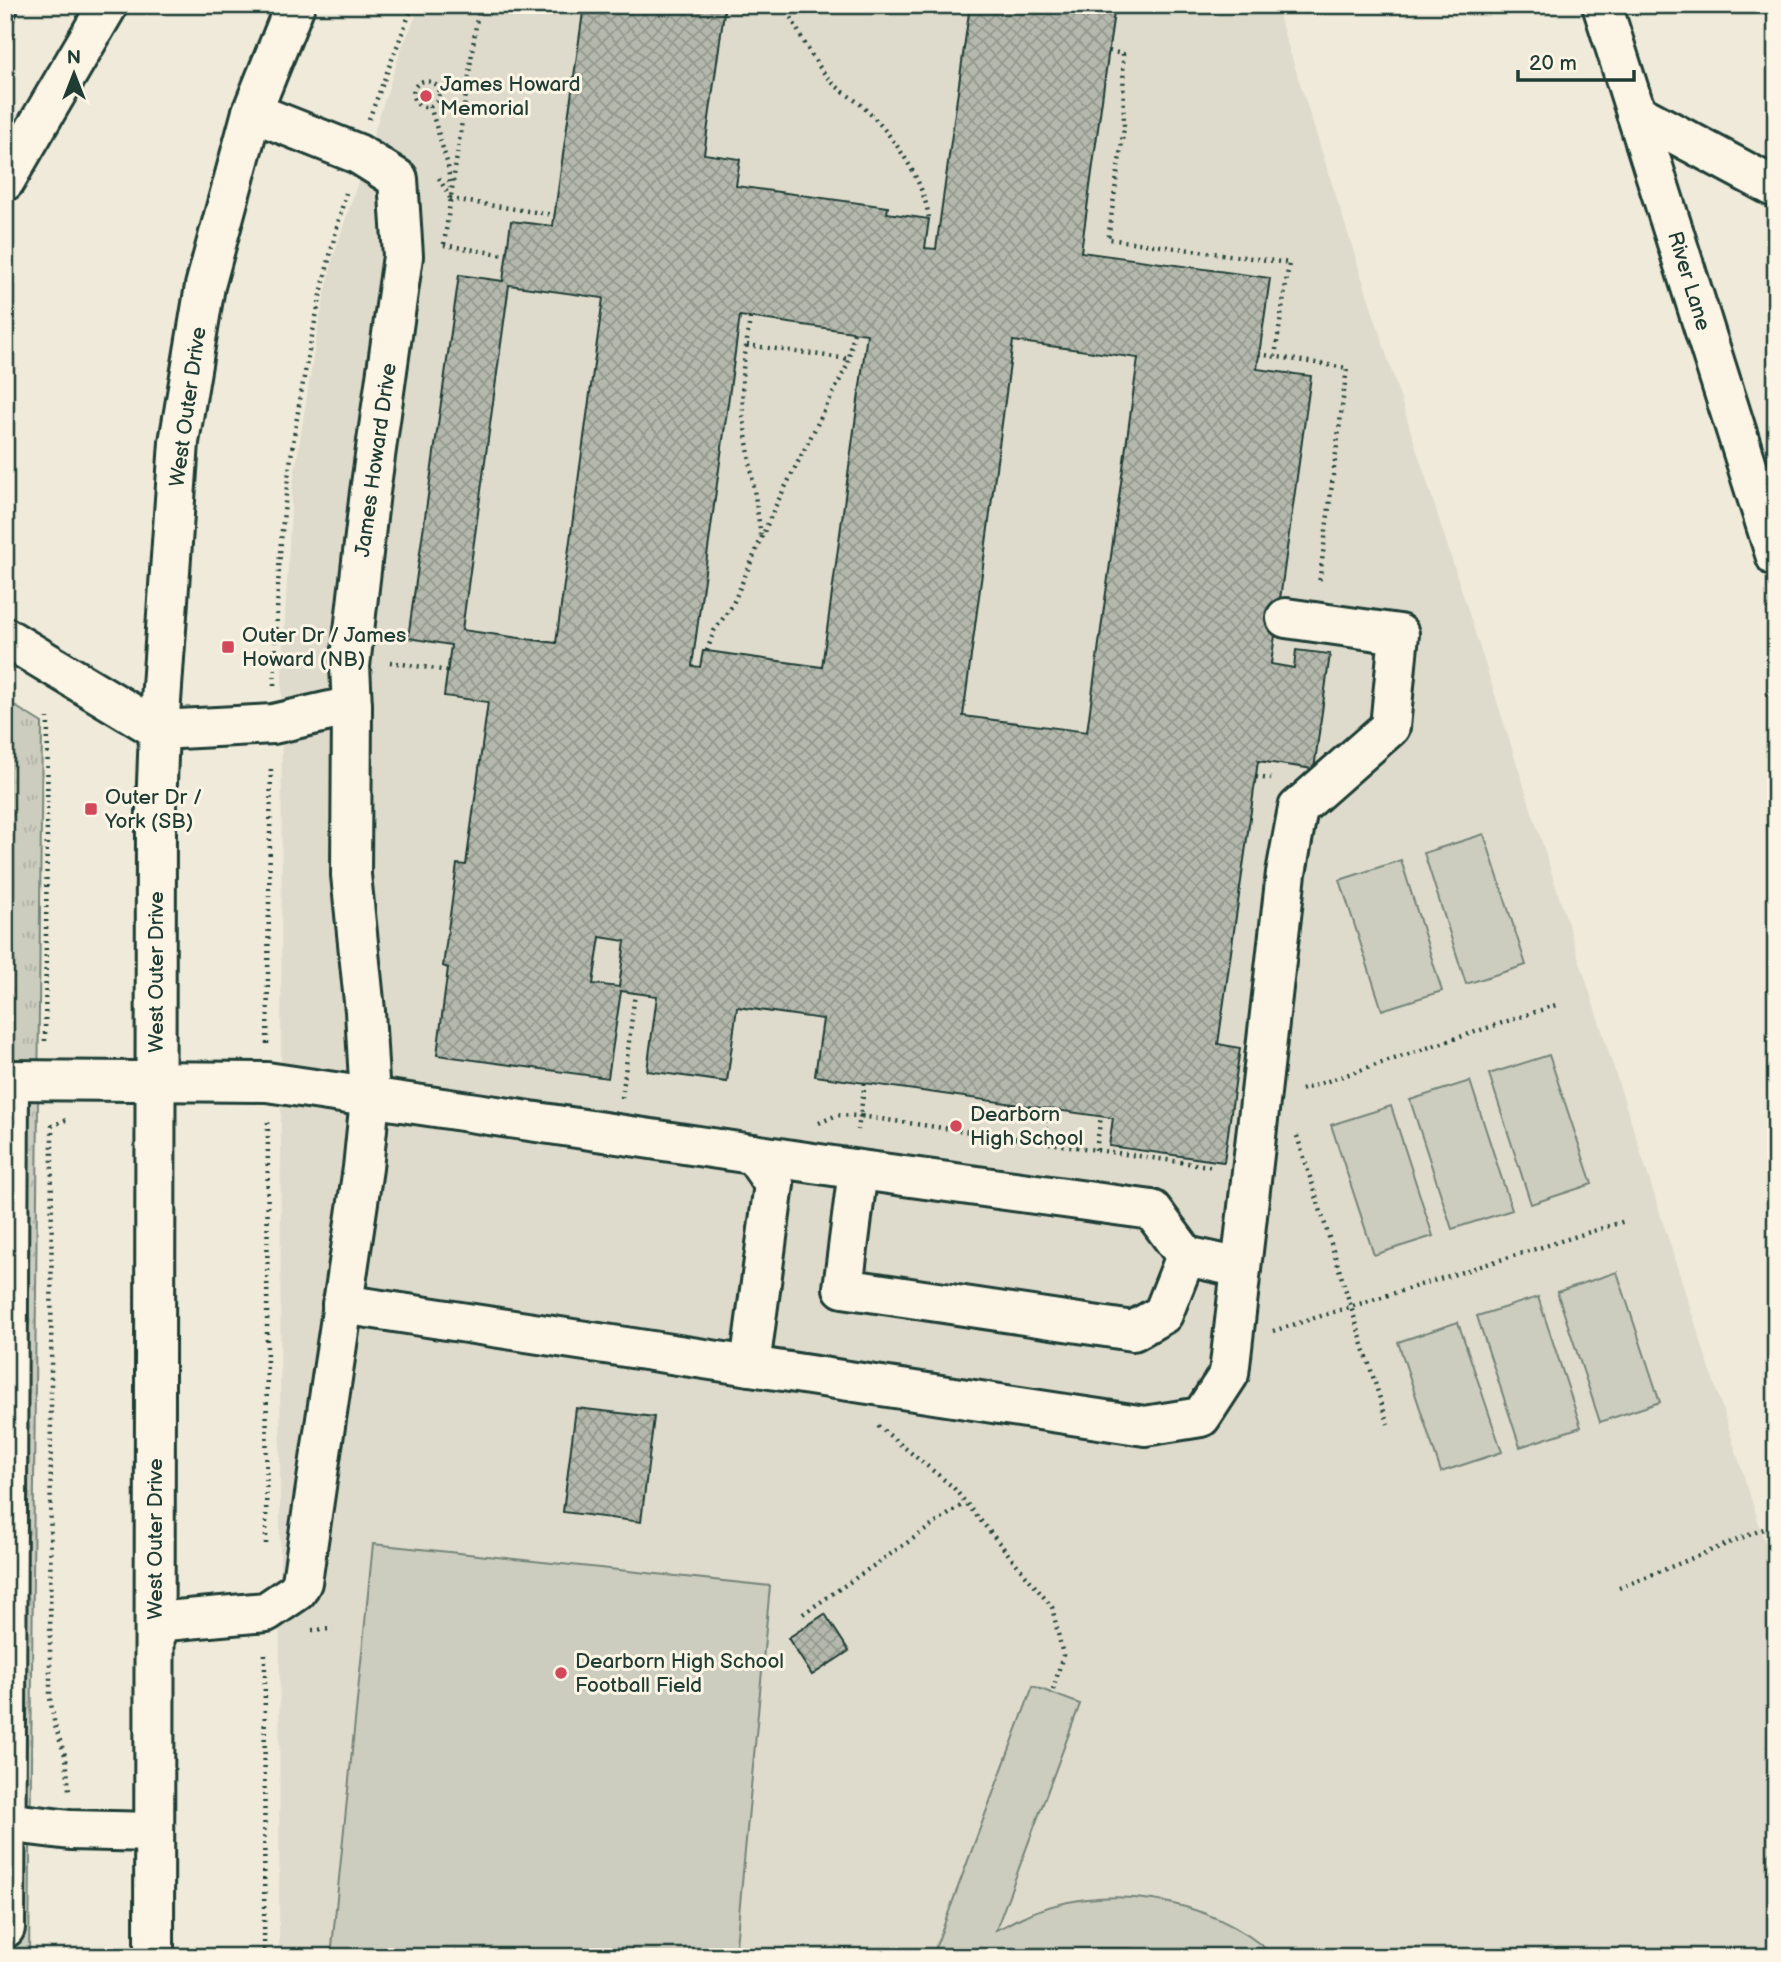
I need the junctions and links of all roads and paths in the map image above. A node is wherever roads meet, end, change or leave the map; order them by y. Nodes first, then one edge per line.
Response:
1 (108, 5) edge
2 (295, 5) edge
3 (413, 5) edge
4 (479, 5) edge
5 (785, 5) edge
6 (1602, 5) edge
7 (1109, 51) dead end
8 (430, 106) junction
9 (252, 111) junction
10 (1636, 113) junction
11 (366, 126) dead end
12 (5, 181) edge
13 (349, 182) dead end
14 (1776, 188) edge
15 (450, 199) junction
16 (554, 215) dead end
17 (929, 219) dead end
18 (444, 245) junction
19 (506, 254) dead end
20 (442, 258) dead end
21 (750, 318) dead end
22 (854, 332) dead end
23 (747, 345) junction
24 (1259, 354) dead end
25 (1275, 356) junction
26 (849, 359) junction
27 (761, 539) junction
28 (1776, 557) edge
29 (1300, 621) joint
30 (5, 637) edge
31 (707, 651) dead end
32 (382, 661) dead end
33 (449, 671) dead end
34 (274, 691) dead end
35 (352, 706) junction
36 (48, 718) dead end
37 (159, 730) junction
38 (271, 765) dead end
39 (635, 993) dead end
40 (1556, 1005) dead end
41 (267, 1044) dead end
42 (45, 1049) dead end
43 (7, 1080) edge
44 (78, 1080) junction
45 (156, 1080) junction
46 (864, 1083) dead end
47 (370, 1099) junction
48 (1260, 1103) junction
49 (621, 1106) dead end
50 (1048, 1109) dead end
51 (268, 1111) dead end
52 (860, 1116) junction
53 (1101, 1116) dead end
54 (1296, 1135) dead end
55 (1044, 1143) junction
56 (1096, 1150) junction
57 (753, 1154) junction
58 (807, 1162) junction
59 (858, 1170) junction
60 (1252, 1172) junction
61 (7, 1195) edge
62 (1625, 1221) dead end
63 (1186, 1256) junction
64 (1241, 1268) junction
65 (6, 1302) edge
66 (342, 1304) junction
67 (1351, 1307) junction
68 (1232, 1344) junction
69 (750, 1366) junction
70 (6, 1402) edge
71 (1388, 1424) dead end
72 (878, 1426) dead end
73 (965, 1503) junction
74 (6, 1507) edge
75 (1776, 1524) edge
76 (266, 1556) dead end
77 (1619, 1588) dead end
78 (803, 1614) dead end
79 (6, 1616) edge
80 (155, 1622) junction
81 (265, 1645) dead end
82 (1052, 1694) dead end
83 (6, 1721) edge
84 (69, 1790) dead end
85 (6, 1822) edge
86 (154, 1832) junction
87 (5, 1928) edge
88 (154, 1957) edge
89 (264, 1957) edge

1 - 12 main road
2 - 9 main road, West Outer Drive
3 - 11 path
4 - 15 path
5 - 17 path
6 - 10 main road, River Lane
7 - 25 path
8 - 8 path
8 - 15 path
9 - 35 main road, James Howard Drive
9 - 37 main road, West Outer Drive
10 - 14 main road
10 - 28 main road, River Lane
13 - 34 path
15 - 16 path
15 - 18 path
18 - 19 path
18 - 20 path
21 - 23 path
22 - 26 path
23 - 26 path
23 - 27 path
24 - 25 path
25 - 29 path
26 - 27 path
27 - 31 path
29 - 48 main road
30 - 37 main road
32 - 33 path
35 - 37 main road
35 - 47 main road
36 - 42 path
37 - 45 main road, West Outer Drive
38 - 41 path
39 - 49 path
40 - 48 path
43 - 44 main road
43 - 61 main road
44 - 45 main road
44 - 84 path
45 - 47 main road
45 - 80 main road, West Outer Drive
46 - 52 path
47 - 57 main road
47 - 66 main road
48 - 60 main road
50 - 55 path
51 - 76 path
52 - 55 path
52 - 58 path
53 - 56 path
54 - 67 path
55 - 56 path
56 - 60 path
57 - 58 main road
57 - 69 main road
58 - 59 main road
59 - 63 main road
59 - 63 main road
60 - 64 main road
61 - 65 main road
62 - 67 path
63 - 64 main road
64 - 68 main road
65 - 70 main road
66 - 69 main road
66 - 80 main road
67 - 68 path
67 - 71 path
68 - 69 main road
70 - 74 main road
72 - 73 path
73 - 78 path
73 - 82 path
74 - 79 main road
75 - 77 path
79 - 83 main road
80 - 86 main road, West Outer Drive
81 - 89 path
83 - 85 main road
85 - 86 main road
85 - 87 main road
86 - 88 main road, West Outer Drive

